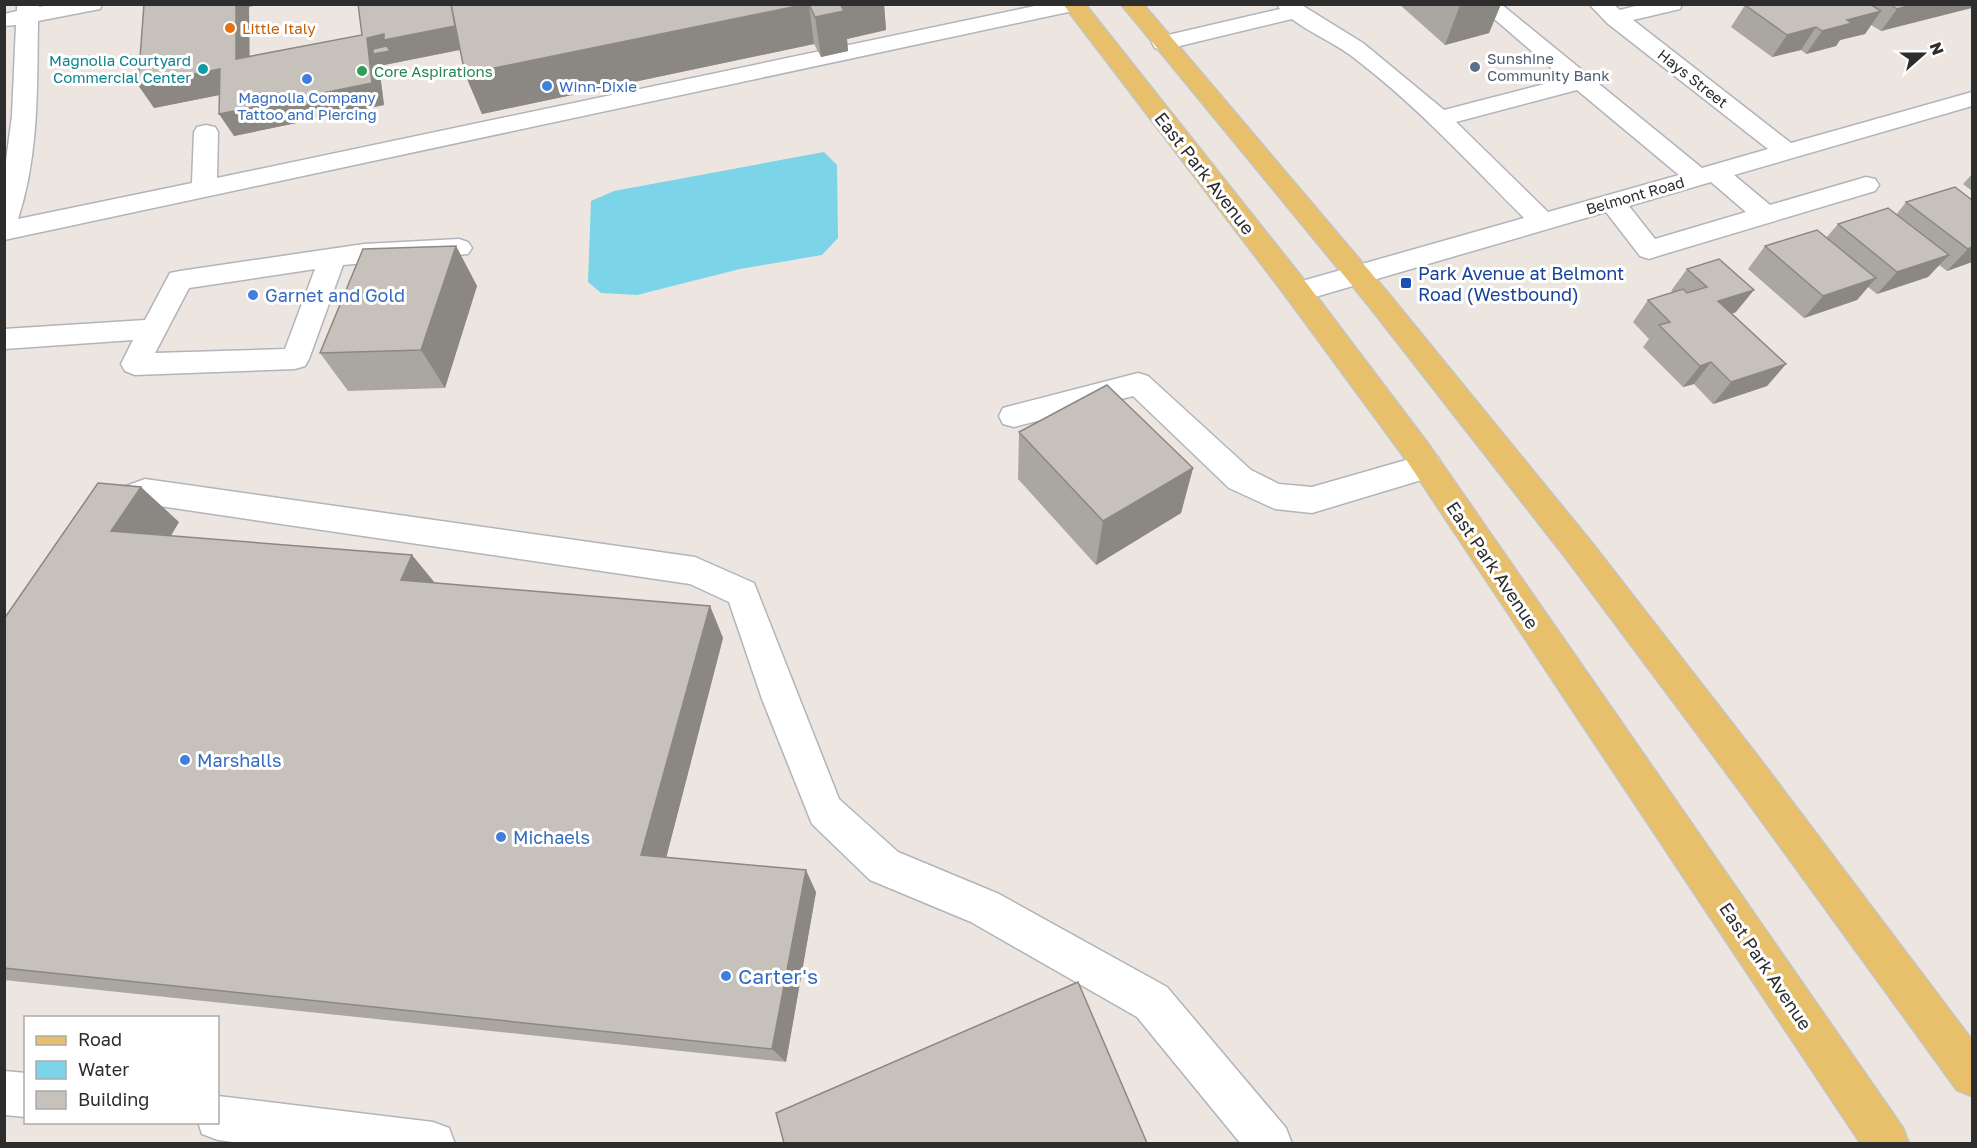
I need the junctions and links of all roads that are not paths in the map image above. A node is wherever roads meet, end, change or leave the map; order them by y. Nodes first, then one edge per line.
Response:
1 (92, 4) edge
2 (1487, 4) edge
3 (1672, 4) edge
4 (1073, 5) edge
5 (1291, 8) edge
6 (1607, 11) edge
7 (20, 14) edge
8 (1152, 23) edge
9 (1582, 82) junction
10 (1972, 99) edge
11 (1437, 119) junction
12 (206, 132) dead end
13 (1787, 152) junction
14 (1706, 175) junction
15 (1866, 185) dead end
16 (204, 189) junction
17 (1612, 202) junction
18 (1765, 214) junction
19 (1543, 222) junction
20 (4, 224) edge
21 (4, 231) edge
22 (459, 248) dead end
23 (333, 257) junction
24 (1358, 275) junction
25 (1298, 292) junction
26 (154, 329) junction
27 (4, 339) edge
28 (1014, 416) dead end
29 (1426, 466) junction
30 (82, 522) edge
31 (1972, 1075) edge
32 (4, 1093) edge
33 (24, 1095) edge
34 (219, 1118) edge
35 (433, 1143) edge
36 (1270, 1143) edge
37 (1887, 1143) edge

1 - 7 street
2 - 9 street
3 - 6 street
4 - 16 street
4 - 25 main road, East Park Avenue
5 - 8 street
5 - 11 street
6 - 13 street, Hays Street
7 - 20 street
8 - 24 main road
9 - 11 street
9 - 14 street
10 - 13 street, Belmont Road
11 - 19 street
12 - 16 street
13 - 14 street, Belmont Road
14 - 17 street, Belmont Road
14 - 18 street
15 - 18 street
16 - 21 street
17 - 18 street
17 - 19 street, Belmont Road
19 - 24 street, Belmont Road
22 - 23 street
23 - 26 street
23 - 26 street
24 - 25 street, Belmont Road
24 - 31 main road
25 - 29 main road, East Park Avenue
26 - 27 street
28 - 29 street
29 - 37 main road, East Park Avenue
30 - 36 street
32 - 33 street
34 - 35 street

